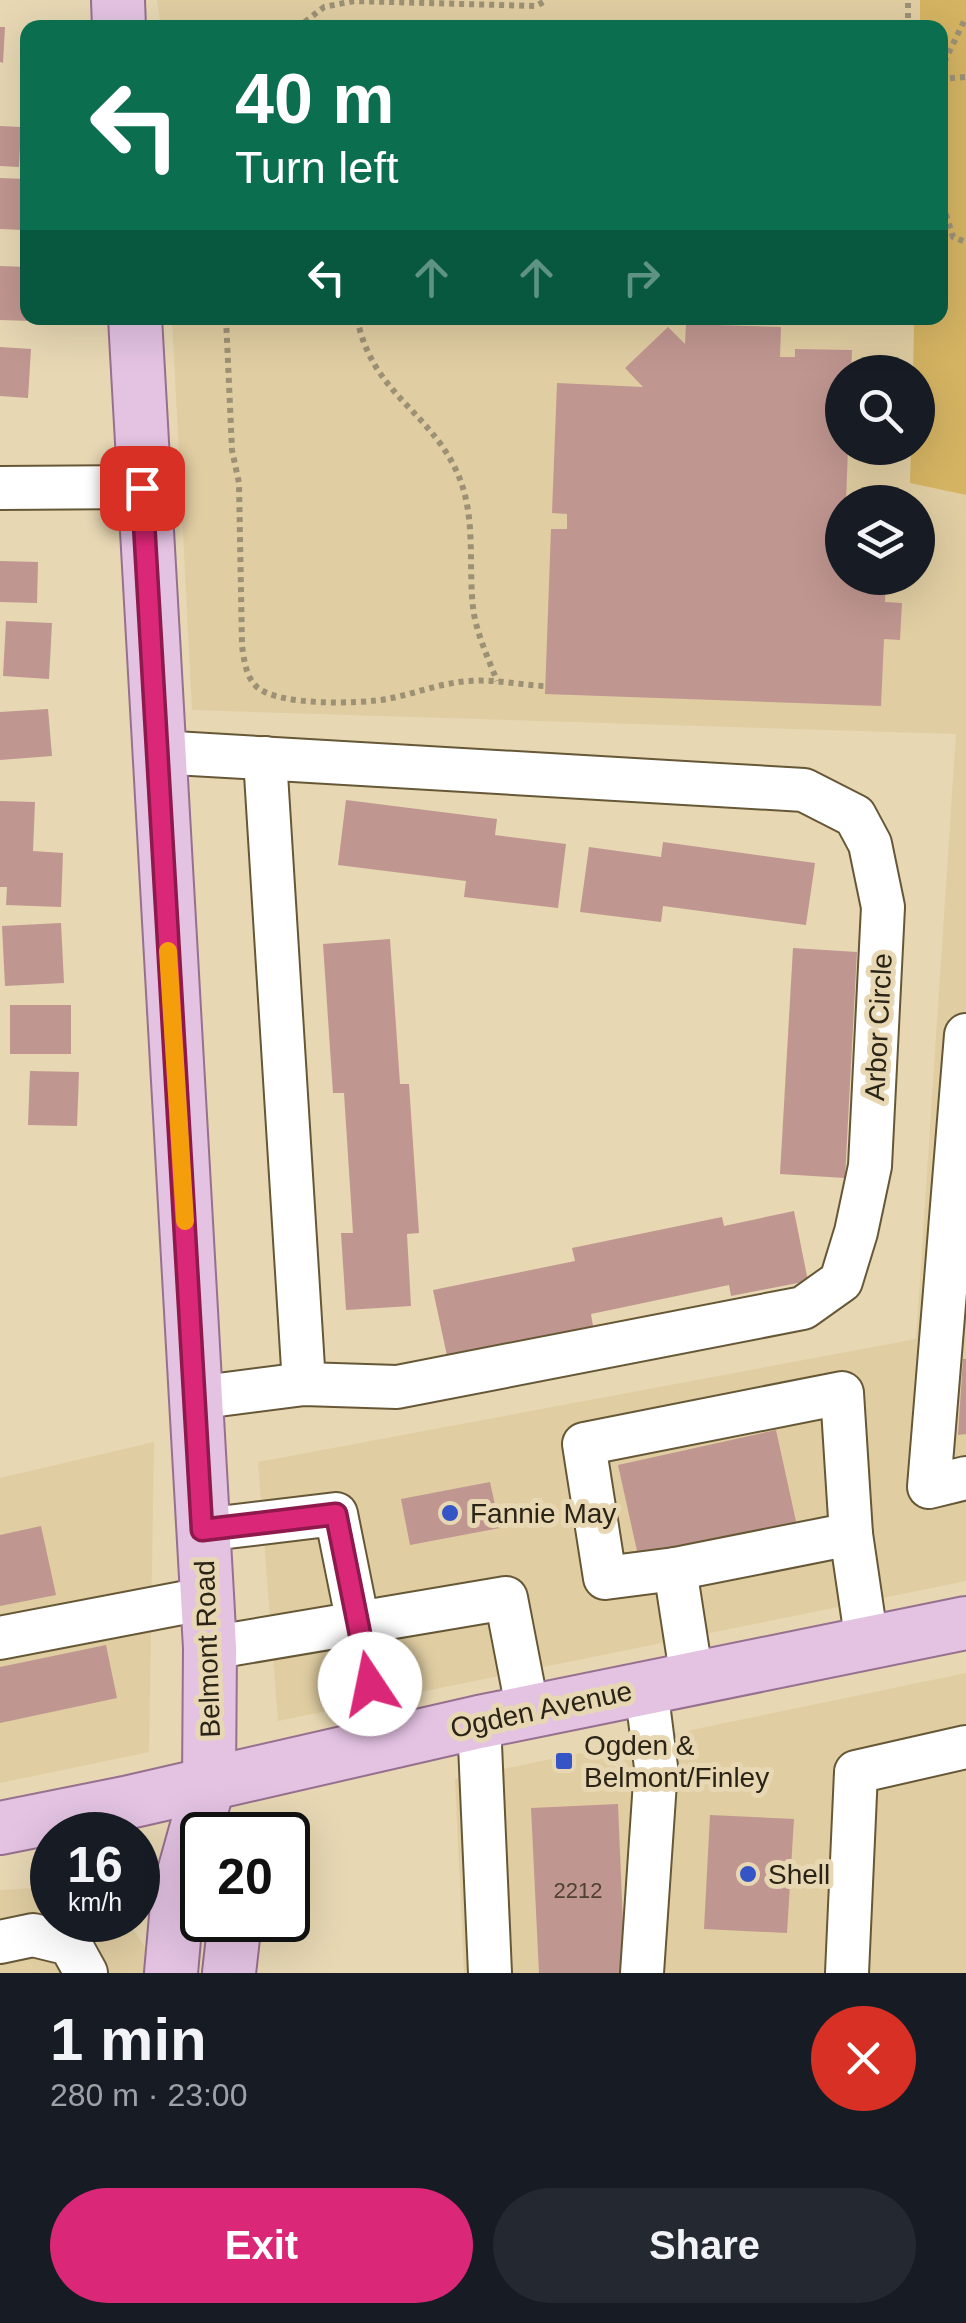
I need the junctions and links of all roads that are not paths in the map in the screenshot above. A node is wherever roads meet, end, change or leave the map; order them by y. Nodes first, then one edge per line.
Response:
1 (134, 325) edge
2 (0, 488) edge
3 (142, 488) junction
4 (157, 752) junction
5 (265, 758) junction
6 (966, 1035) edge
7 (304, 1384) junction
8 (195, 1398) junction
9 (966, 1478) edge
10 (202, 1530) junction
11 (852, 1534) junction
12 (676, 1568) junction
13 (208, 1598) junction
14 (966, 1623) edge
15 (358, 1625) junction
16 (0, 1638) edge
17 (866, 1643) junction
18 (210, 1648) junction
19 (669, 1683) junction
20 (504, 1717) junction
21 (382, 1743) junction
22 (966, 1747) edge
23 (209, 1783) junction
24 (218, 1812) edge
25 (0, 1828) edge
26 (0, 1942) edge
27 (86, 1973) edge
28 (170, 1973) edge
29 (490, 1973) edge
30 (642, 1973) edge
31 (848, 1973) edge

1 - 3 main road, Belmont Road
2 - 3 street
3 - 4 main road, Belmont Road
4 - 5 street, Arbor Circle
4 - 8 main road, Belmont Road
5 - 7 street
5 - 7 street, Arbor Circle
6 - 9 street
7 - 8 street, Arbor Circle
8 - 10 main road, Belmont Road
10 - 13 main road, Belmont Road
10 - 15 street
11 - 12 street
11 - 12 street
11 - 17 street
12 - 19 street
13 - 16 street
13 - 18 main road, Belmont Road
14 - 17 main road, Ogden Avenue
15 - 18 street
15 - 20 street
15 - 21 street
17 - 19 main road, Ogden Avenue
18 - 23 main road, Belmont Road
19 - 20 main road, Ogden Avenue
19 - 30 street
20 - 21 main road, Ogden Avenue
20 - 29 street
21 - 23 main road, Ogden Avenue
22 - 31 street
23 - 24 main road
23 - 25 main road, Ogden Avenue
23 - 28 main road
26 - 27 street

